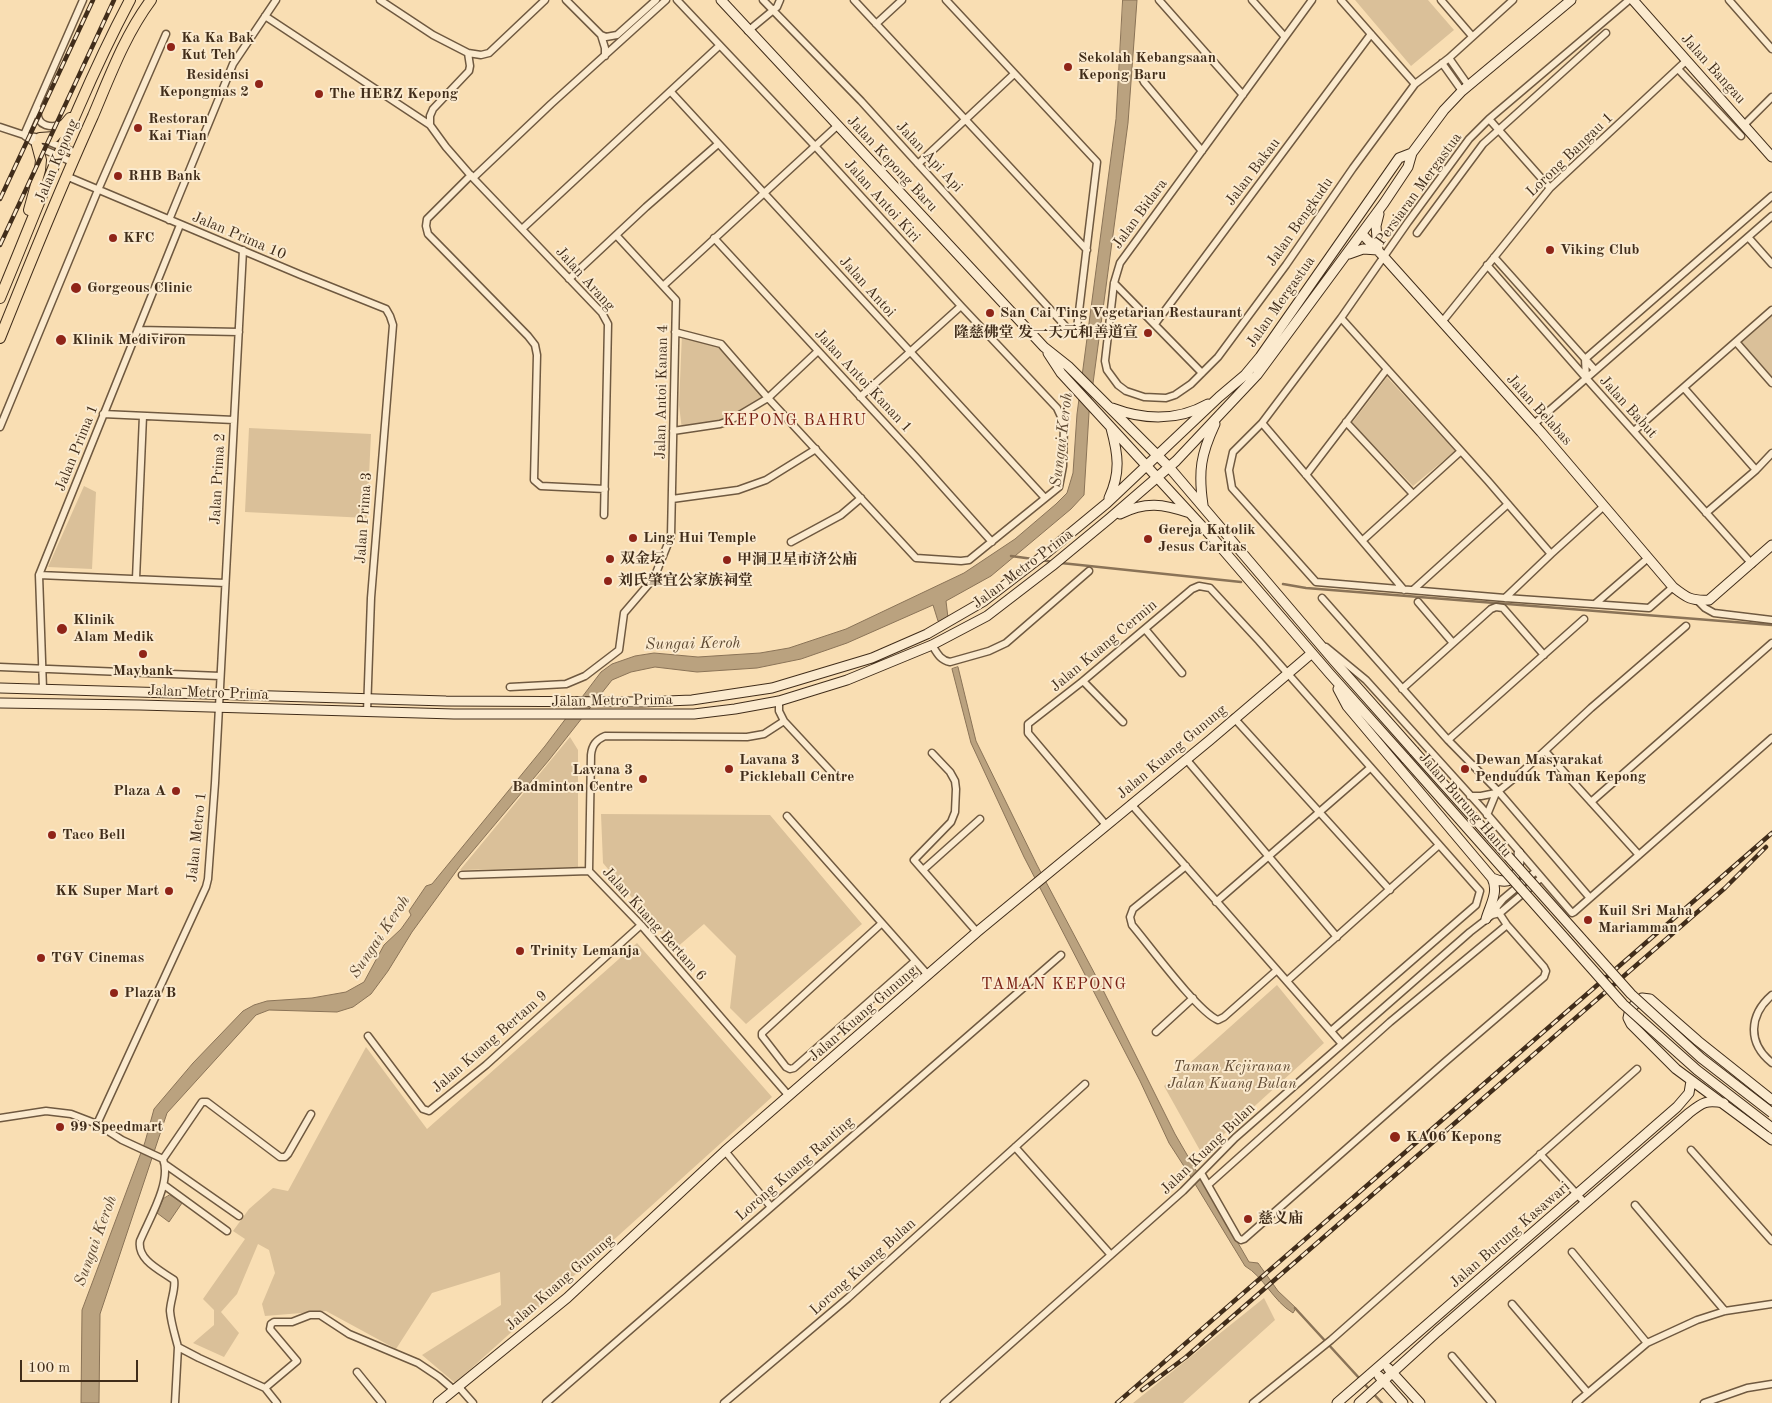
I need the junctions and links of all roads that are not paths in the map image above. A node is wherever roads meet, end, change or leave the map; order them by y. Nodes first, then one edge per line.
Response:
1 (83, 0) edge
2 (130, 0) edge
3 (151, 0) edge
4 (276, 0) edge
5 (380, 0) edge
6 (544, 0) edge
7 (566, 0) edge
8 (656, 0) edge
9 (666, 0) edge
10 (677, 0) edge
11 (721, 0) edge
12 (763, 0) edge
13 (780, 0) edge
14 (854, 0) edge
15 (902, 0) edge
16 (946, 0) edge
17 (1159, 0) edge
18 (1252, 0) edge
19 (1312, 0) edge
20 (1341, 0) edge
21 (1441, 0) edge
22 (1512, 0) edge
23 (1571, 0) edge
24 (1629, 0) edge
25 (1633, 0) edge
26 (1728, 0) edge
27 (772, 11) junction
28 (265, 16) junction
29 (876, 24) junction
30 (748, 31) junction
31 (1606, 33) dead end
32 (166, 34) dead end
33 (1371, 34) junction
34 (601, 35) junction
35 (1472, 36) junction
36 (1285, 37) junction
37 (719, 46) junction
38 (1772, 49) edge
39 (468, 53) junction
40 (605, 56) junction
41 (1449, 58) junction
42 (1687, 60) junction
43 (1442, 62) junction
44 (1678, 69) junction
45 (1014, 74) junction
46 (1140, 74) dead end
47 (1415, 84) junction
48 (1465, 88) junction
49 (671, 92) junction
50 (1243, 95) junction
51 (1772, 97) edge
52 (83, 98) junction
53 (39, 103) junction
54 (1489, 119) junction
55 (965, 120) junction
56 (67, 121) junction
57 (430, 125) junction
58 (1744, 125) junction
59 (0, 126) edge
60 (837, 126) junction
61 (1498, 129) junction
62 (24, 135) junction
63 (1740, 136) dead end
64 (38, 142) junction
65 (718, 144) junction
66 (815, 146) junction
67 (60, 151) junction
68 (1202, 151) junction
69 (1412, 153) junction
70 (74, 157) junction
71 (1772, 157) edge
72 (918, 164) junction
73 (66, 176) junction
74 (472, 177) junction
75 (1550, 188) junction
76 (98, 190) junction
77 (765, 192) junction
78 (1772, 196) edge
79 (1384, 203) junction
80 (1368, 204) junction
81 (1772, 216) edge
82 (169, 220) junction
83 (180, 225) junction
84 (522, 229) junction
85 (1417, 233) dead end
86 (1362, 234) junction
87 (616, 235) junction
88 (1748, 237) junction
89 (714, 238) junction
90 (1343, 239) junction
91 (243, 250) junction
92 (1087, 250) junction
93 (1381, 254) junction
94 (1346, 255) junction
95 (1494, 257) junction
96 (1772, 264) edge
97 (1488, 265) junction
98 (9, 275) junction
99 (569, 279) junction
100 (1114, 283) junction
101 (663, 286) junction
102 (0, 298) edge
103 (961, 306) junction
104 (1772, 310) edge
105 (1341, 318) junction
106 (1442, 322) junction
107 (1155, 324) junction
108 (393, 325) joint
109 (138, 330) junction
110 (238, 332) junction
111 (675, 332) junction
112 (0, 338) edge
113 (1736, 342) junction
114 (1044, 347) junction
115 (818, 351) junction
116 (910, 352) junction
117 (1585, 359) junction
118 (1387, 369) junction
119 (1595, 370) junction
120 (1202, 373) junction
121 (1586, 378) junction
122 (1772, 383) edge
123 (1684, 388) junction
124 (860, 397) junction
125 (1219, 397) junction
126 (768, 398) junction
127 (1106, 404) junction
128 (104, 414) junction
129 (142, 416) junction
130 (1217, 419) junction
131 (234, 420) junction
132 (1346, 422) junction
133 (1262, 423) junction
134 (1534, 424) junction
135 (0, 427) edge
136 (1111, 428) junction
137 (673, 431) junction
138 (1634, 431) junction
139 (816, 450) junction
140 (1461, 451) junction
141 (1772, 453) edge
142 (1158, 456) junction
143 (1147, 466) junction
144 (1169, 467) junction
145 (1756, 470) junction
146 (1306, 474) junction
147 (1158, 478) junction
148 (605, 489) junction
149 (1413, 494) junction
150 (861, 498) junction
151 (1046, 498) junction
152 (672, 499) junction
153 (1107, 502) junction
154 (1508, 504) junction
155 (1203, 505) junction
156 (1604, 506) junction
157 (1190, 513) junction
158 (1706, 513) junction
159 (604, 515) dead end
160 (1110, 518) junction
161 (1362, 540) junction
162 (791, 542) dead end
163 (992, 542) junction
164 (1772, 546) edge
165 (1551, 554) junction
166 (1648, 558) junction
167 (1752, 564) junction
168 (1089, 571) dead end
169 (39, 575) junction
170 (136, 579) junction
171 (225, 583) junction
172 (1673, 587) junction
173 (1404, 590) junction
174 (1413, 590) junction
175 (1322, 598) dead end
176 (1505, 598) junction
177 (1698, 601) junction
178 (1418, 602) dead end
179 (1595, 604) junction
180 (1584, 619) dead end
181 (1772, 620) edge
182 (1686, 626) dead end
183 (1145, 629) junction
184 (1316, 639) junction
185 (1452, 643) junction
186 (1772, 643) edge
187 (932, 645) junction
188 (1312, 653) junction
189 (1544, 655) junction
190 (0, 666) edge
191 (42, 668) junction
192 (1182, 673) dead end
193 (1286, 674) junction
194 (1330, 674) junction
195 (220, 676) junction
196 (1083, 681) junction
197 (510, 687) dead end
198 (0, 688) edge
199 (43, 689) junction
200 (1402, 689) junction
201 (219, 694) junction
202 (367, 699) junction
203 (779, 700) junction
204 (0, 702) edge
205 (219, 708) junction
206 (366, 712) junction
207 (1234, 718) junction
208 (784, 721) junction
209 (1123, 722) dead end
210 (1772, 738) edge
211 (1448, 740) junction
212 (1545, 751) junction
213 (932, 753) dead end
214 (1186, 759) junction
215 (1370, 768) junction
216 (837, 778) dead end
217 (1497, 792) junction
218 (1470, 796) junction
219 (1591, 802) junction
220 (1131, 804) junction
221 (1319, 812) junction
222 (1487, 815) junction
223 (787, 816) dead end
224 (980, 819) dead end
225 (1106, 826) junction
226 (1439, 845) junction
227 (1519, 853) junction
228 (1639, 855) junction
229 (1269, 857) junction
230 (1186, 866) junction
231 (923, 870) junction
232 (589, 871) junction
233 (1535, 872) junction
234 (462, 875) dead end
235 (1492, 878) junction
236 (1540, 878) junction
237 (1390, 890) junction
238 (1590, 898) junction
239 (1216, 902) junction
240 (1508, 906) junction
241 (1498, 910) junction
242 (1489, 917) junction
243 (1506, 922) junction
244 (882, 923) junction
245 (641, 925) junction
246 (977, 932) junction
247 (1337, 937) junction
248 (1061, 955) dead end
249 (915, 961) junction
250 (906, 968) junction
251 (1277, 970) junction
252 (928, 975) junction
253 (1287, 981) junction
254 (919, 983) junction
255 (1772, 995) edge
256 (1193, 998) junction
257 (1331, 1031) junction
258 (1156, 1032) dead end
259 (368, 1036) dead end
260 (1342, 1044) junction
261 (1772, 1063) edge
262 (1637, 1069) dead end
263 (1691, 1081) junction
264 (1085, 1084) dead end
265 (789, 1096) junction
266 (1772, 1100) edge
267 (1724, 1103) junction
268 (1772, 1113) edge
269 (311, 1114) dead end
270 (0, 1118) edge
271 (97, 1124) junction
272 (1772, 1128) edge
273 (1772, 1140) edge
274 (1015, 1147) junction
275 (1690, 1150) dead end
276 (725, 1151) junction
277 (1540, 1154) junction
278 (163, 1160) junction
279 (1201, 1174) junction
280 (164, 1185) junction
281 (1208, 1185) junction
282 (1577, 1194) junction
283 (1585, 1204) junction
284 (1635, 1205) dead end
285 (771, 1207) junction
286 (239, 1216) dead end
287 (227, 1231) dead end
288 (1772, 1241) edge
289 (1572, 1252) dead end
290 (1111, 1255) junction
291 (1512, 1304) dead end
292 (1772, 1304) edge
293 (1725, 1311) junction
294 (1647, 1343) junction
295 (178, 1347) junction
296 (1452, 1356) dead end
297 (1383, 1362) junction
298 (1374, 1370) junction
299 (1392, 1371) junction
300 (357, 1372) dead end
301 (1383, 1380) junction
302 (1772, 1384) edge
303 (265, 1388) junction
304 (456, 1388) junction
305 (1588, 1393) junction
306 (1361, 1401) edge
307 (175, 1403) edge
308 (277, 1403) edge
309 (382, 1403) edge
310 (438, 1403) edge
311 (473, 1403) edge
312 (546, 1403) edge
313 (724, 1403) edge
314 (944, 1403) edge
315 (1253, 1403) edge
316 (1336, 1403) edge
317 (1403, 1403) edge
318 (1420, 1403) edge
319 (1492, 1403) edge
320 (1576, 1403) edge
321 (1704, 1403) edge

1 - 53 street
2 - 52 main road, Jalan Kepong
3 - 70 main road, Jalan Kepong
4 - 28 street
5 - 39 street
6 - 39 street
7 - 34 street
8 - 34 street
9 - 40 street
10 - 37 street, Jalan Antoi Kiri
11 - 30 main road, Jalan Kepong Baru
12 - 27 street, Jalan Api Api
13 - 27 street
14 - 29 street
15 - 29 street
16 - 45 street
17 - 50 street
18 - 36 street
19 - 36 street, Jalan Bidara
20 - 33 street
21 - 35 street
22 - 35 street, Jalan Bengkudu
23 - 48 main road, Jalan Mergastua
24 - 54 street, Persiaran Mergastua
25 - 42 main road, Jalan Bangau
26 - 38 street
27 - 30 street
27 - 72 street, Jalan Api Api
28 - 57 street
28 - 82 street
29 - 55 street
30 - 60 main road, Jalan Kepong Baru
31 - 61 street
32 - 76 street
33 - 47 street
33 - 107 street, Jalan Bakau
34 - 40 street
35 - 41 street, Jalan Bengkudu
36 - 50 street, Jalan Bidara
37 - 49 street
37 - 66 street, Jalan Antoi Kiri
39 - 57 street
40 - 74 street
41 - 43 street, Jalan Bengkudu
41 - 48 street
42 - 44 street, Lorong Bangau 1
42 - 58 main road, Jalan Bangau
43 - 47 street, Jalan Bengkudu
43 - 48 street
44 - 63 street
44 - 75 street, Lorong Bangau 1
45 - 55 street
45 - 92 street
46 - 68 street
47 - 120 street, Jalan Bengkudu
48 - 69 main road, Jalan Mergastua
49 - 65 street, Jalan Antoi
49 - 84 street
50 - 68 street, Jalan Bidara
51 - 58 street
52 - 56 main road
52 - 67 main road, Jalan Kepong
53 - 56 street
53 - 62 street
54 - 61 street
54 - 93 street, Persiaran Mergastua
55 - 72 street
55 - 92 street
56 - 64 main road
57 - 74 street, Jalan Arang
58 - 71 main road, Jalan Bangau
59 - 62 street
60 - 66 street
60 - 114 main road, Jalan Kepong Baru
61 - 75 street
61 - 85 street
62 - 64 street
64 - 67 street
64 - 98 main road
65 - 77 street, Jalan Antoi
65 - 87 street
66 - 77 street
66 - 103 street, Jalan Antoi Kiri
67 - 70 street
67 - 98 main road, Jalan Kepong
68 - 100 street, Jalan Bidara
69 - 79 main road, Jalan Mergastua
69 - 80 main road, Jalan Mergastua
70 - 73 main road, Jalan Kepong
72 - 92 street, Jalan Api Api
73 - 76 street, Jalan Prima 10
73 - 112 main road, Jalan Kepong
74 - 84 street, Jalan Arang
74 - 148 street
75 - 95 street, Lorong Bangau 1
76 - 82 street, Jalan Prima 10
76 - 135 street
77 - 89 street
77 - 116 street, Jalan Antoi
78 - 117 street
79 - 86 main road, Jalan Mergastua
79 - 93 main road
80 - 86 main road
80 - 90 main road, Jalan Mergastua
81 - 88 street
82 - 83 street, Jalan Prima 10
83 - 91 street, Jalan Prima 10
83 - 109 street, Jalan Prima 1
84 - 99 street, Jalan Arang
86 - 90 main road
86 - 93 main road, Jalan Belabas
86 - 94 main road, Jalan Mergastua
87 - 99 street
87 - 101 street, Jalan Antoi Kanan 4
88 - 96 street
88 - 119 street
89 - 101 street
89 - 115 street, Jalan Antoi Kanan 1
90 - 125 main road, Jalan Mergastua
91 - 108 street, Jalan Prima 10
91 - 110 street, Jalan Prima 2
93 - 94 main road
93 - 105 street, Persiaran Mergastua
93 - 106 main road, Jalan Belabas
94 - 130 main road, Jalan Mergastua
95 - 97 street, Lorong Bangau 1
95 - 117 street, Jalan Babut
97 - 106 street, Lorong Bangau 1
97 - 121 street, Jalan Babut
98 - 102 main road, Jalan Kepong
99 - 148 street, Jalan Arang
100 - 107 street
100 - 120 street, Jalan Bidara
101 - 111 street, Jalan Antoi Kanan 4
103 - 116 street
103 - 151 street, Jalan Antoi Kiri
104 - 113 street
105 - 118 street
105 - 133 street, Persiaran Mergastua
106 - 134 main road, Jalan Belabas
107 - 120 street
108 - 202 street, Jalan Prima 3
109 - 110 street
109 - 128 street, Jalan Prima 1
110 - 131 street, Jalan Prima 2
111 - 126 street
111 - 137 street, Jalan Antoi Kanan 4
113 - 122 street
113 - 123 street
114 - 127 main road, Jalan Kepong Baru
114 - 136 main road, Jalan Kepong Baru
115 - 124 street, Jalan Antoi Kanan 1
115 - 126 street
116 - 124 street
116 - 151 street, Jalan Antoi
117 - 119 street, Jalan Babut
117 - 121 street
118 - 132 street
118 - 140 street
119 - 121 street
121 - 134 street
121 - 138 street, Jalan Babut
123 - 138 street
123 - 145 street
124 - 163 street, Jalan Antoi Kanan 1
125 - 127 main road
125 - 142 main road, Jalan Mergastua
126 - 137 street
126 - 139 street
127 - 142 main road, Jalan Kepong Baru
128 - 129 street
128 - 169 street, Jalan Prima 1
129 - 131 street
129 - 170 street
130 - 144 main road, Jalan Mergastua
130 - 155 main road
131 - 171 street, Jalan Prima 2
132 - 146 street
132 - 149 street
133 - 146 street
133 - 173 street, Persiaran Mergastua
134 - 156 main road, Jalan Belabas
136 - 143 main road, Jalan Kepong Baru
136 - 153 main road
137 - 152 street, Jalan Antoi Kanan 4
138 - 158 street, Jalan Babut
139 - 150 street
139 - 152 street
140 - 149 street
140 - 154 street
141 - 145 street
142 - 143 main road, Jalan Mergastua
142 - 144 main road, Jalan Kepong Baru
143 - 147 main road, Jalan Kepong Baru
143 - 153 main road, Jalan Metro Prima
144 - 147 main road, Jalan Mergastua
144 - 155 main road, Jalan Burung Hantu
145 - 158 street
146 - 161 street
147 - 157 main road, Jalan Burung Hantu
147 - 160 main road, Jalan Metro Prima
148 - 159 street, Jalan Arang
149 - 161 street
150 - 162 street
150 - 163 street
151 - 163 street
152 - 197 street, Jalan Antoi Kanan 4
153 - 202 main road, Jalan Metro Prima
154 - 165 street
154 - 174 street
155 - 184 main road, Jalan Burung Hantu
156 - 165 street
156 - 166 main road, Jalan Belabas
157 - 160 main road
157 - 188 main road, Jalan Burung Hantu
158 - 167 street, Jalan Babut
160 - 187 main road, Jalan Metro Prima
161 - 173 street
164 - 167 main road
165 - 176 street
166 - 172 main road, Jalan Belabas
166 - 179 street
167 - 177 main road
168 - 187 street
169 - 170 street
169 - 191 street, Jalan Prima 1
170 - 171 street
171 - 195 street, Jalan Prima 2
172 - 177 main road, Jalan Belabas
172 - 179 street, Persiaran Mergastua
173 - 174 street, Persiaran Mergastua
174 - 176 street, Persiaran Mergastua
175 - 200 street
176 - 179 street, Persiaran Mergastua
177 - 181 street
178 - 185 street
180 - 189 street
182 - 212 street
183 - 192 street
183 - 193 street, Jalan Kuang Cermin
183 - 196 street, Jalan Kuang Cermin
184 - 218 street
184 - 268 main road, Jalan Burung Hantu, bridge
185 - 189 street
185 - 200 street
186 - 219 street
187 - 203 main road, Jalan Metro Prima
188 - 193 main road, Jalan Kuang Gunung
188 - 194 main road, Jalan Burung Hantu
189 - 211 street
190 - 191 street
191 - 195 street
191 - 199 street, Jalan Prima 1
193 - 207 main road, Jalan Kuang Gunung
193 - 215 street
194 - 235 main road
194 - 272 main road, Jalan Burung Hantu, bridge
195 - 201 street, Jalan Prima 2
196 - 209 street
196 - 225 street, Jalan Kuang Cermin
198 - 199 main road, Jalan Metro Prima
199 - 201 main road, Jalan Metro Prima
200 - 211 street
201 - 202 main road, Jalan Metro Prima
201 - 205 street, Jalan Prima 2
202 - 206 street, Jalan Prima 3
203 - 206 main road, Jalan Metro Prima
203 - 208 street
204 - 205 main road, Jalan Metro Prima
205 - 206 main road, Jalan Metro Prima
205 - 271 street, Jalan Metro 1
207 - 214 main road, Jalan Kuang Gunung
207 - 221 street
208 - 216 street
208 - 232 street, Jalan Kuang Bertam 6
210 - 228 street
211 - 217 street
212 - 217 street
212 - 219 street
213 - 231 street
214 - 220 main road, Jalan Kuang Gunung
214 - 229 street
215 - 221 street
215 - 226 street
217 - 218 street
217 - 222 street
217 - 238 street
218 - 222 street
219 - 228 street
220 - 225 main road, Jalan Kuang Gunung
220 - 230 street
221 - 229 street
221 - 237 street
222 - 227 street
223 - 244 street
224 - 231 street
225 - 246 main road, Jalan Kuang Gunung
226 - 237 street
226 - 257 street
227 - 233 street
227 - 235 main road
228 - 238 street
229 - 239 street
229 - 247 street
230 - 239 street
230 - 256 street
231 - 246 street
232 - 234 street
232 - 245 street, Jalan Kuang Bertam 6
233 - 236 street
233 - 241 street, Jalan Kuang Bulan
235 - 242 main road
236 - 238 street
236 - 240 street, Jalan Kuang Bulan
237 - 247 street
239 - 251 street
240 - 241 street, Jalan Kuang Bulan
240 - 243 street
241 - 242 street, Jalan Kuang Bulan
241 - 243 street
242 - 260 street, Jalan Kuang Bulan
243 - 281 street
243 - 281 street
244 - 249 street
244 - 250 street
245 - 259 street, Jalan Kuang Bertam 9
245 - 265 street, Jalan Kuang Bertam 6
246 - 252 main road, Jalan Kuang Gunung
247 - 253 street
248 - 285 street, Lorong Kuang Ranting
249 - 250 street
249 - 252 street
250 - 254 street
251 - 253 street
251 - 256 street
252 - 254 main road, Jalan Kuang Gunung
253 - 257 street
254 - 265 main road, Jalan Kuang Gunung
255 - 261 street
256 - 258 street
257 - 260 street
260 - 279 street, Jalan Kuang Bulan
262 - 277 street
263 - 266 main road
263 - 267 main road
263 - 282 main road, Jalan Burung Kasawari
264 - 274 street, Lorong Kuang Bulan
265 - 276 main road, Jalan Kuang Gunung
267 - 273 main road
267 - 283 main road, Jalan Burung Kasawari
269 - 278 street
270 - 271 street
271 - 278 street
274 - 290 street
274 - 313 street, Lorong Kuang Bulan
275 - 288 street
276 - 285 street
276 - 304 main road, Jalan Kuang Gunung
277 - 282 street
277 - 315 street
278 - 280 street
278 - 286 street
279 - 281 street
279 - 290 street, Jalan Kuang Bulan
280 - 287 street
280 - 295 street
282 - 283 street
282 - 297 main road, Jalan Burung Kasawari
283 - 299 main road, Jalan Burung Kasawari
284 - 293 street
285 - 312 street, Lorong Kuang Ranting
289 - 294 street
290 - 314 street, Jalan Kuang Bulan
291 - 305 street
292 - 293 street
293 - 294 street
294 - 305 street
295 - 303 street
295 - 307 street
296 - 319 street
297 - 298 main road, Jalan Burung Kasawari
297 - 299 main road
298 - 301 main road
298 - 316 main road, Jalan Burung Kasawari
299 - 301 main road, Jalan Burung Kasawari
299 - 318 main road
300 - 309 street
301 - 306 main road, Jalan Burung Kasawari
301 - 317 main road
302 - 321 street
303 - 304 street
303 - 308 street
304 - 310 main road, Jalan Kuang Gunung
304 - 311 street
305 - 320 street

